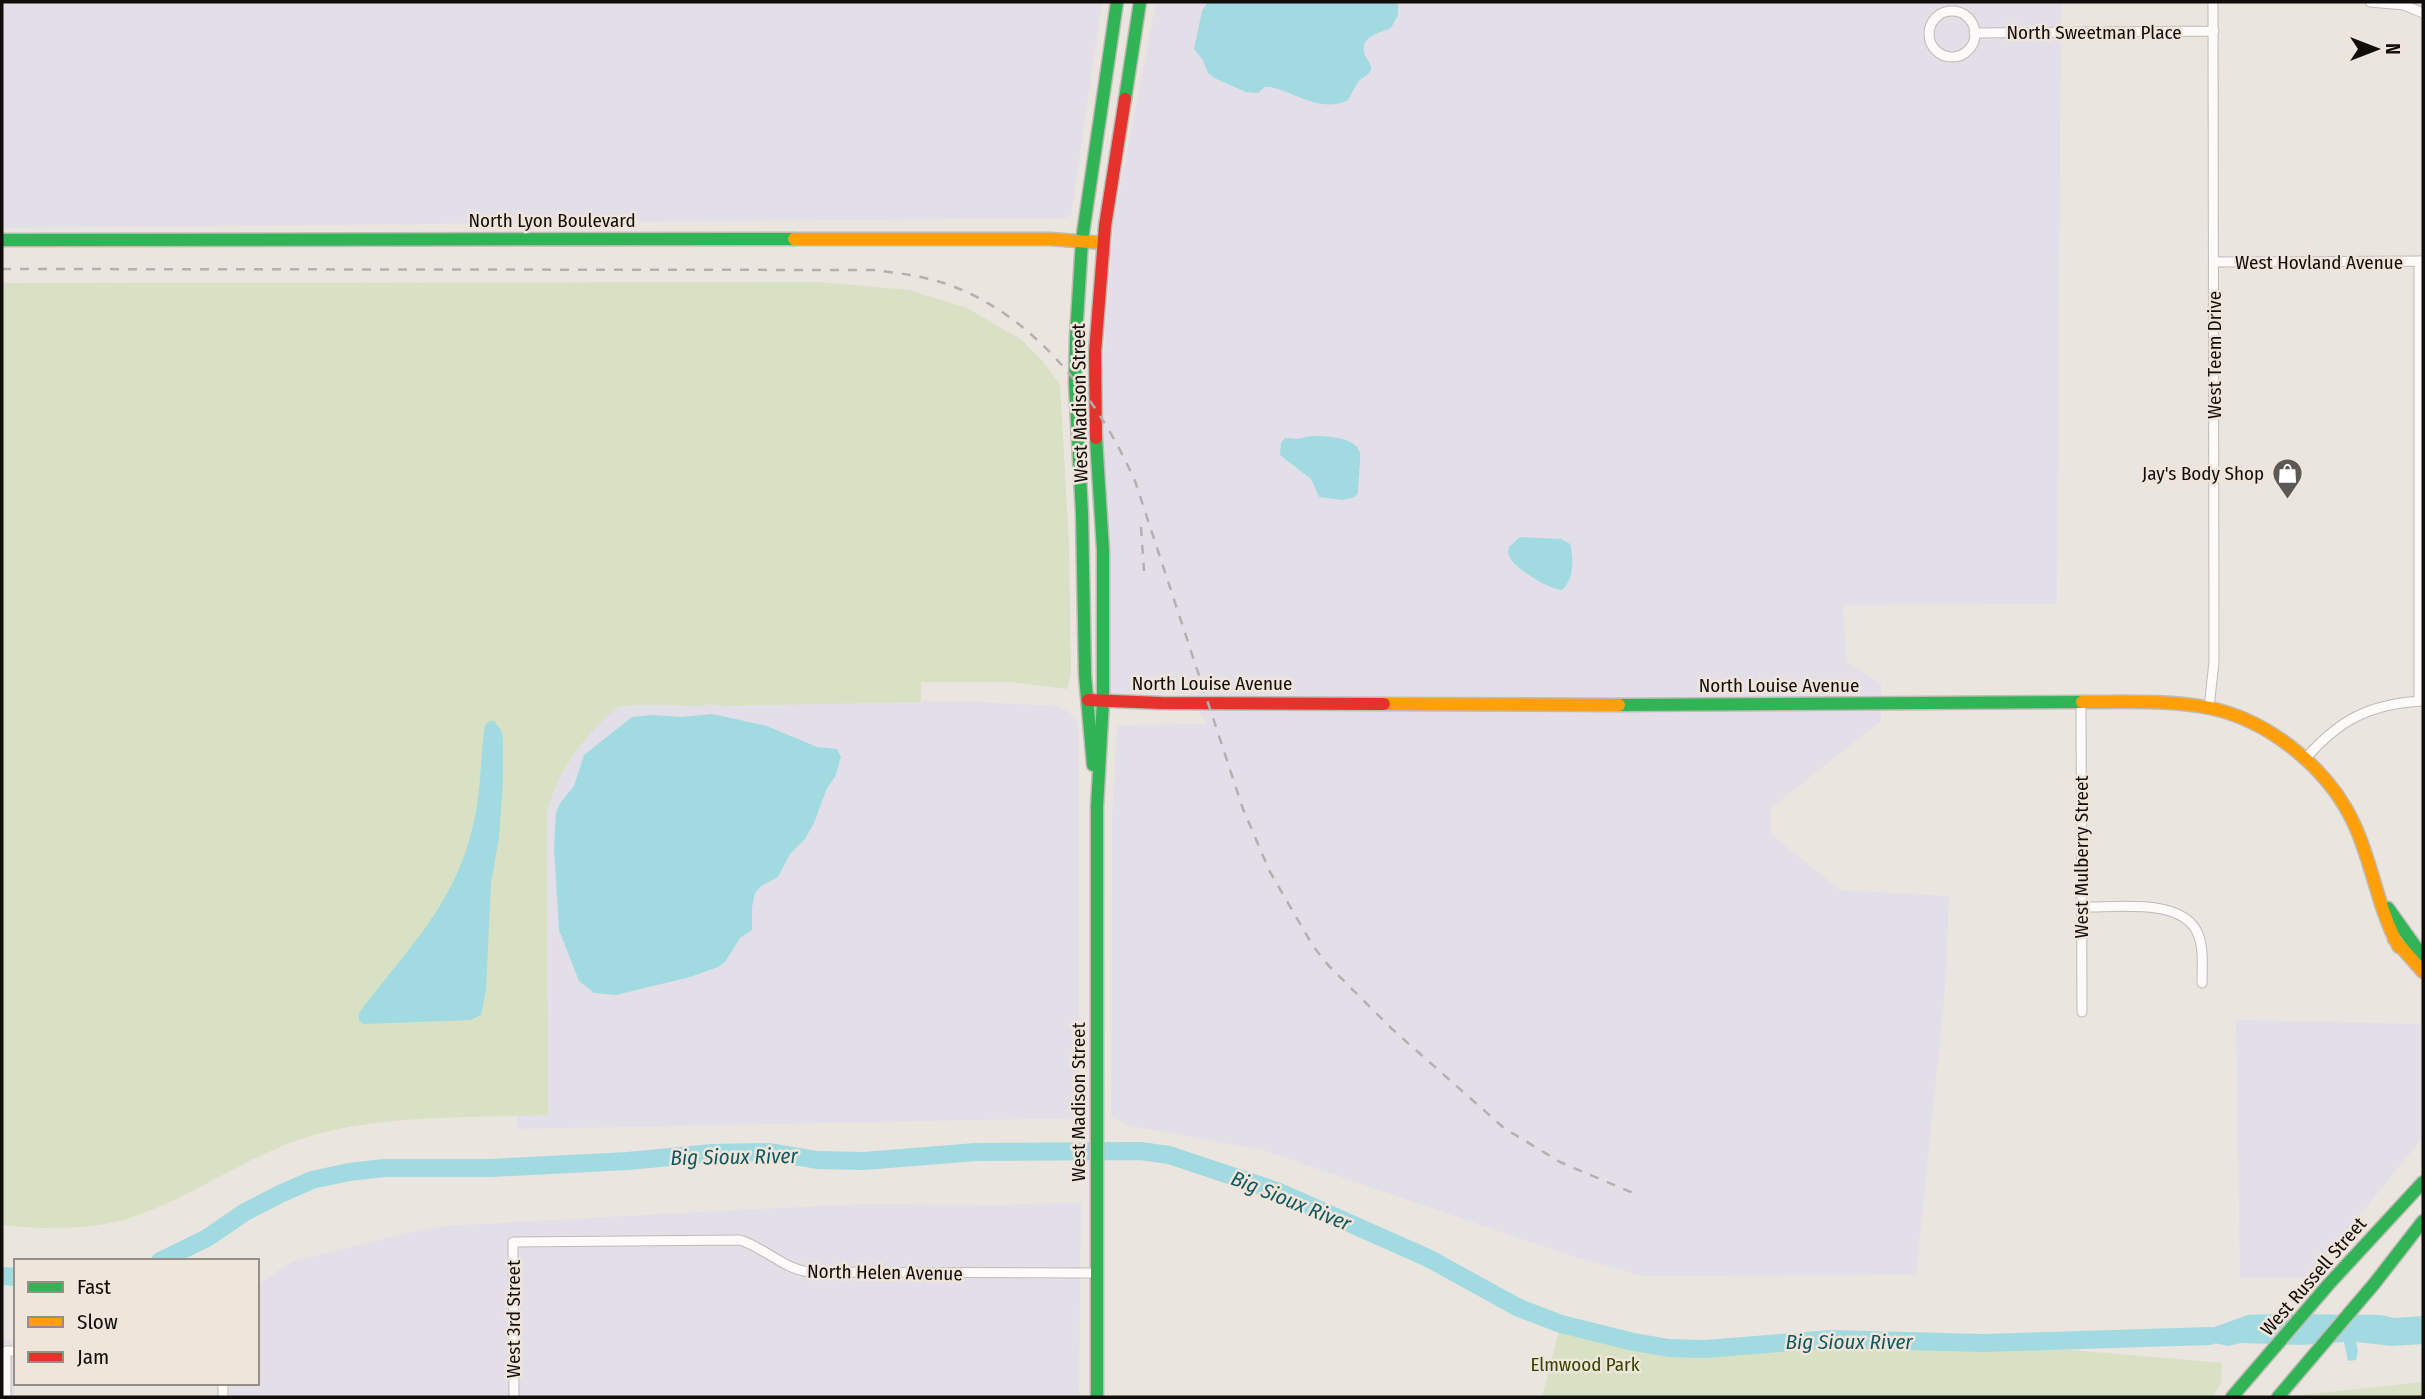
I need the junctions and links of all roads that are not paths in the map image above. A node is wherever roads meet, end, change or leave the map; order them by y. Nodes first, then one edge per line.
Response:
1 (1117, 2) edge
2 (1140, 2) edge
3 (2213, 2) edge
4 (2370, 2) edge
5 (2423, 13) edge
6 (2214, 31) junction
7 (1974, 33) junction
8 (2, 240) edge
9 (1082, 240) junction
10 (1103, 243) junction
11 (2421, 261) edge
12 (2214, 262) junction
13 (1087, 699) junction
14 (1103, 701) junction
15 (2421, 701) edge
16 (2081, 702) junction
17 (2208, 708) junction
18 (2305, 759) junction
19 (1097, 807) junction
20 (2377, 890) junction
21 (2081, 907) junction
22 (2394, 939) junction
23 (2423, 957) edge
24 (2423, 972) edge
25 (2202, 983) dead end
26 (2423, 983) edge
27 (2082, 1012) dead end
28 (2423, 1182) edge
29 (2423, 1222) edge
30 (513, 1242) joint
31 (1098, 1273) junction
32 (11, 1352) edge
33 (2235, 1394) edge
34 (2280, 1394) edge
35 (6, 1397) edge
36 (513, 1397) edge
37 (1097, 1397) edge

1 - 9 main road, West Madison Street
2 - 10 main road, West Madison Street
3 - 6 street, West Teem Drive
4 - 5 street
6 - 7 street, North Sweetman Place
6 - 12 street, West Teem Drive
7 - 7 street
8 - 9 main road, North Lyon Boulevard
9 - 10 main road, North Lyon Boulevard
9 - 13 main road, West Madison Street
10 - 14 main road, West Madison Street
11 - 12 street, West Hovland Avenue
11 - 15 street
12 - 17 street, West Teem Drive
13 - 14 main road, North Louise Avenue
13 - 19 main road, West Madison Street
14 - 16 main road, North Louise Avenue
14 - 19 main road, West Madison Street
15 - 18 street
16 - 17 main road, North Louise Avenue
16 - 21 street, West Mulberry Street
17 - 18 main road, North Louise Avenue
18 - 20 main road, North Louise Avenue
19 - 31 main road, West Madison Street
20 - 22 main road, North Louise Avenue
20 - 23 main road, North Louise Avenue
21 - 25 street
21 - 27 street, West Mulberry Street
22 - 24 main road
22 - 26 main road, North Louise Avenue
28 - 33 main road, West Russell Street
29 - 34 main road
30 - 31 street, North Helen Avenue
30 - 36 street, West 3rd Street
31 - 37 main road, West Madison Street
32 - 35 street

